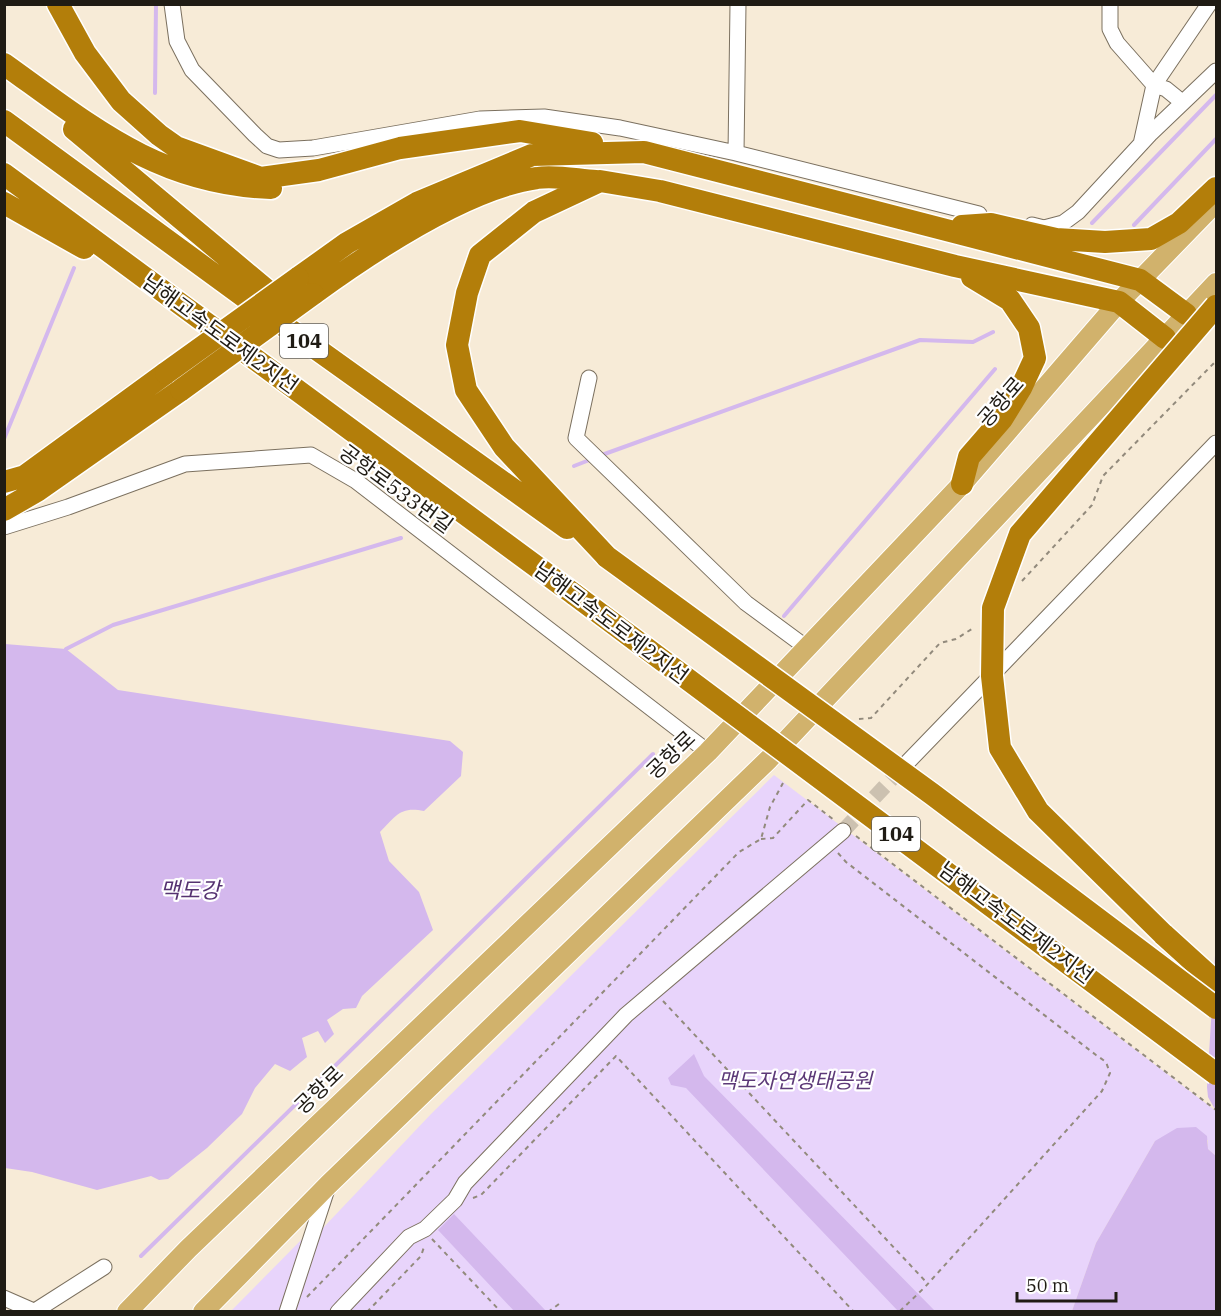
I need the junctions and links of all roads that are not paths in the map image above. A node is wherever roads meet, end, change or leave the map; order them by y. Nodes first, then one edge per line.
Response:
1 (58, 4) edge
2 (172, 4) edge
3 (738, 4) edge
4 (1110, 4) edge
5 (1209, 4) edge
6 (4, 64) edge
7 (4, 71) edge
8 (1216, 71) edge
9 (1154, 85) junction
10 (1182, 102) junction
11 (4, 121) edge
12 (520, 131) junction
13 (1141, 144) junction
14 (644, 152) junction
15 (736, 153) junction
16 (4, 174) edge
17 (600, 181) junction
18 (1216, 188) edge
19 (1216, 202) edge
20 (4, 203) edge
21 (979, 214) junction
22 (938, 226) junction
23 (955, 266) junction
24 (1140, 280) junction
25 (1216, 283) edge
26 (167, 294) junction
27 (1119, 302) junction
28 (1216, 306) edge
29 (1186, 314) junction
30 (1165, 338) junction
31 (589, 378) dead end
32 (425, 427) junction
33 (1216, 443) edge
34 (4, 482) edge
35 (962, 484) junction
36 (4, 510) edge
37 (4, 527) edge
38 (607, 557) junction
39 (807, 648) junction
40 (708, 752) junction
41 (903, 766) tunnel mouth
42 (843, 831) tunnel mouth
43 (1216, 982) edge
44 (1216, 1008) edge
45 (1216, 1074) edge
46 (328, 1185) junction
47 (104, 1267) dead end
48 (4, 1298) edge
49 (294, 1308) edge
50 (35, 1311) edge
51 (127, 1311) edge
52 (203, 1311) edge
53 (338, 1311) edge

1 - 12 highway
2 - 15 street
3 - 15 street
4 - 9 street
5 - 9 street
6 - 12 highway
7 - 32 highway
8 - 10 street
9 - 10 street
9 - 13 street
10 - 13 street
11 - 32 highway, 남해고속도로제2지선 / 104
12 - 14 highway
13 - 21 street
14 - 22 highway
14 - 34 highway, bridge
15 - 21 street
16 - 26 highway, 남해고속도로제2지선 / 104
17 - 23 highway
17 - 36 highway, bridge
17 - 38 highway
18 - 22 highway
19 - 24 main road, 공항로
20 - 26 highway
21 - 22 street
22 - 24 highway
23 - 27 highway
23 - 35 highway
24 - 27 main road, 공항로
24 - 29 highway
25 - 29 main road
26 - 45 highway, 남해고속도로제2지선 / 104, bridge
27 - 30 highway
27 - 35 main road, 공항로
28 - 43 highway, bridge
29 - 30 main road
30 - 46 main road
31 - 39 street
32 - 38 highway, 남해고속도로제2지선 / 104
33 - 41 street
35 - 39 main road, 공항로
37 - 40 street, 공항로533번길
38 - 44 highway, 남해고속도로제2지선 / 104, bridge
39 - 40 main road, 공항로
40 - 51 main road, 공항로
42 - 53 street
46 - 49 street
46 - 52 main road
47 - 50 street
48 - 50 street

